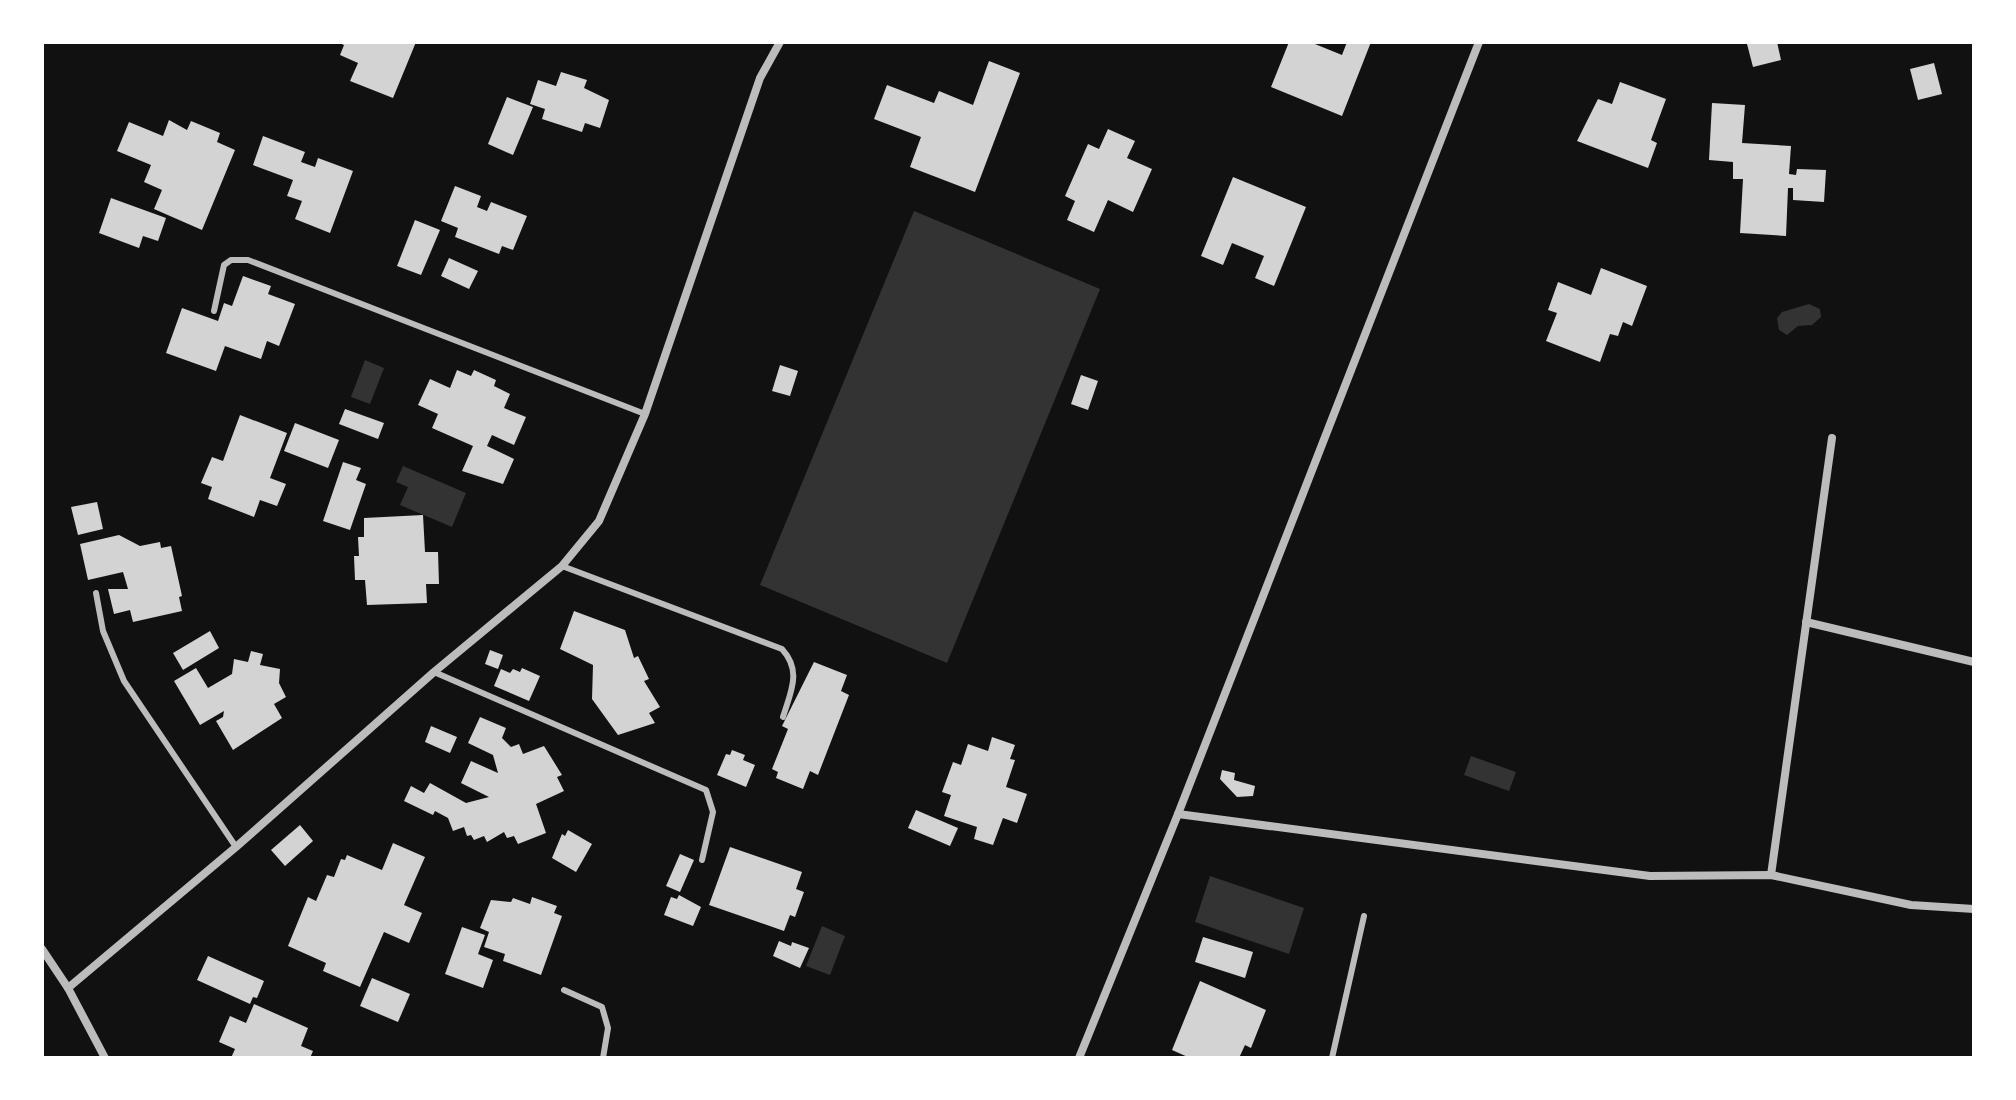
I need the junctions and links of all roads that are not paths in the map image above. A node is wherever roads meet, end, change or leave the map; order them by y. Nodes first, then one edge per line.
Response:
1 (780, 42) edge
2 (1479, 42) edge
3 (214, 311) dead end
4 (645, 414) junction
5 (1832, 438) dead end
6 (562, 566) junction
7 (96, 593) dead end
8 (1806, 622) junction
9 (1974, 662) edge
10 (434, 672) junction
11 (783, 717) dead end
12 (1178, 814) junction
13 (236, 847) junction
14 (702, 860) dead end
15 (1771, 875) junction
16 (1974, 909) edge
17 (1364, 916) dead end
18 (42, 949) edge
19 (68, 988) junction
20 (564, 990) dead end
21 (105, 1058) edge
22 (603, 1058) edge
23 (1079, 1058) edge
24 (1332, 1058) edge

1 - 4 street
2 - 12 street
3 - 4 lane
4 - 6 street
5 - 8 street
6 - 10 street
6 - 11 lane
7 - 13 lane
8 - 9 street
8 - 15 street
10 - 13 street
10 - 14 lane
12 - 15 street
12 - 23 street
13 - 19 street
15 - 16 street
17 - 24 lane
18 - 19 street
19 - 21 street
20 - 22 lane

